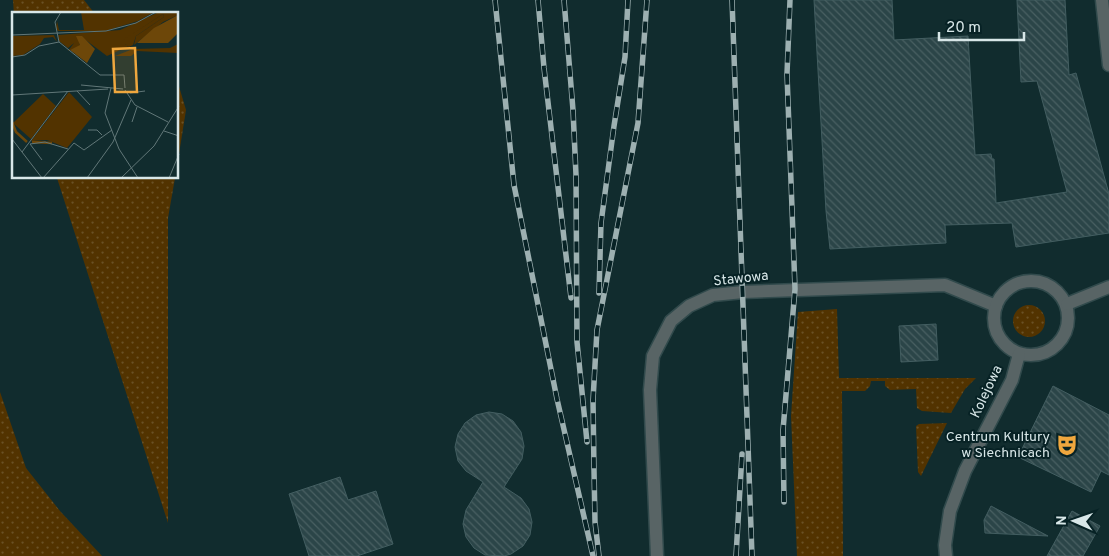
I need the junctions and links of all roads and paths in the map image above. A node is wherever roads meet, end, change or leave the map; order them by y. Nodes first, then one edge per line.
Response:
1 (1102, 0) edge
2 (1109, 65) edge
3 (1109, 287) edge
4 (1067, 304) junction
5 (996, 306) junction
6 (1019, 354) junction
7 (657, 556) edge
8 (946, 556) edge

1 - 2 street
3 - 4 street
4 - 5 street
4 - 6 street
5 - 6 street
5 - 7 street, Stawowa
6 - 8 street, Kolejowa

